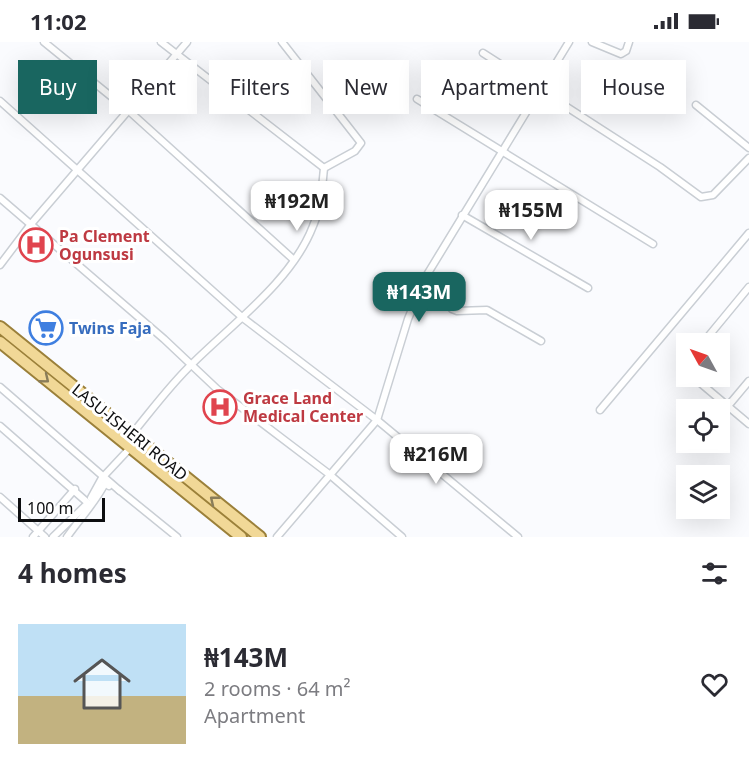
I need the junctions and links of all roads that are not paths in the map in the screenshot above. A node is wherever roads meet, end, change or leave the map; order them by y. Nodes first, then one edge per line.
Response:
1 (44, 42) edge
2 (161, 42) edge
3 (187, 42) edge
4 (282, 42) edge
5 (569, 42) edge
6 (592, 42) edge
7 (629, 42) edge
8 (483, 53) dead end
9 (176, 56) junction
10 (173, 60) edge
11 (494, 60) edge
12 (558, 60) edge
13 (109, 95) edge
14 (417, 99) dead end
15 (0, 101) edge
16 (696, 105) dead end
17 (569, 108) edge
18 (126, 114) edge
19 (132, 114) edge
20 (525, 114) edge
21 (749, 148) edge
22 (502, 151) junction
23 (749, 158) edge
24 (324, 168) junction
25 (79, 169) junction
26 (0, 198) edge
27 (462, 215) junction
28 (31, 224) junction
29 (749, 233) edge
30 (653, 244) dead end
31 (294, 260) junction
32 (0, 265) edge
33 (425, 278) junction
34 (749, 287) edge
35 (588, 288) dead end
36 (243, 318) junction
37 (0, 327) edge
38 (711, 333) edge
39 (541, 341) dead end
40 (0, 342) edge
41 (30, 359) junction
42 (191, 365) junction
43 (749, 381) edge
44 (0, 387) edge
45 (705, 387) edge
46 (720, 399) edge
47 (730, 404) edge
48 (730, 408) edge
49 (600, 410) dead end
50 (377, 420) junction
51 (749, 424) edge
52 (0, 426) edge
53 (132, 434) junction
54 (131, 447) junction
55 (329, 474) junction
56 (102, 478) junction
57 (75, 489) junction
58 (120, 491) junction
59 (0, 497) edge
60 (88, 503) junction
61 (38, 531) junction
62 (33, 537) edge
63 (45, 537) edge
64 (54, 537) edge
65 (67, 537) edge
66 (177, 537) edge
67 (241, 537) edge
68 (260, 537) edge
69 (277, 537) edge
70 (402, 537) edge
71 (518, 537) edge

1 - 13 street
2 - 9 street
3 - 9 street
4 - 24 street
5 - 12 street
6 - 7 street
8 - 11 street
9 - 10 street
9 - 24 street
14 - 22 street
15 - 25 street
16 - 21 street
17 - 23 street
18 - 25 street
19 - 31 street
20 - 22 street
22 - 27 street
22 - 30 street
24 - 31 street
25 - 28 street
25 - 36 street
26 - 28 street
27 - 33 street
27 - 35 street
28 - 32 street
28 - 42 street
29 - 49 street
31 - 36 street
33 - 39 street
33 - 50 street
34 - 38 street
36 - 42 street
36 - 50 street
37 - 41 main road, LASU-ISHERI ROAD
40 - 41 main road, LASU-ISHERI ROAD
41 - 53 main road, LASU-ISHERI ROAD
41 -> 54 main road, LASU-ISHERI ROAD
42 - 53 street
42 - 55 street
43 - 47 street
44 - 56 street
45 - 46 street
48 - 51 street
50 - 55 street
50 - 71 street
52 - 57 street
68 -> 53 main road, LASU-ISHERI ROAD
54 - 56 street
54 - 67 main road, LASU-ISHERI ROAD
55 - 69 street
55 - 70 street
56 - 58 street
56 - 60 street
57 - 60 street
57 - 61 street
58 - 65 street
58 - 66 street
59 - 61 street
60 - 64 street
61 - 62 street
61 - 63 street

